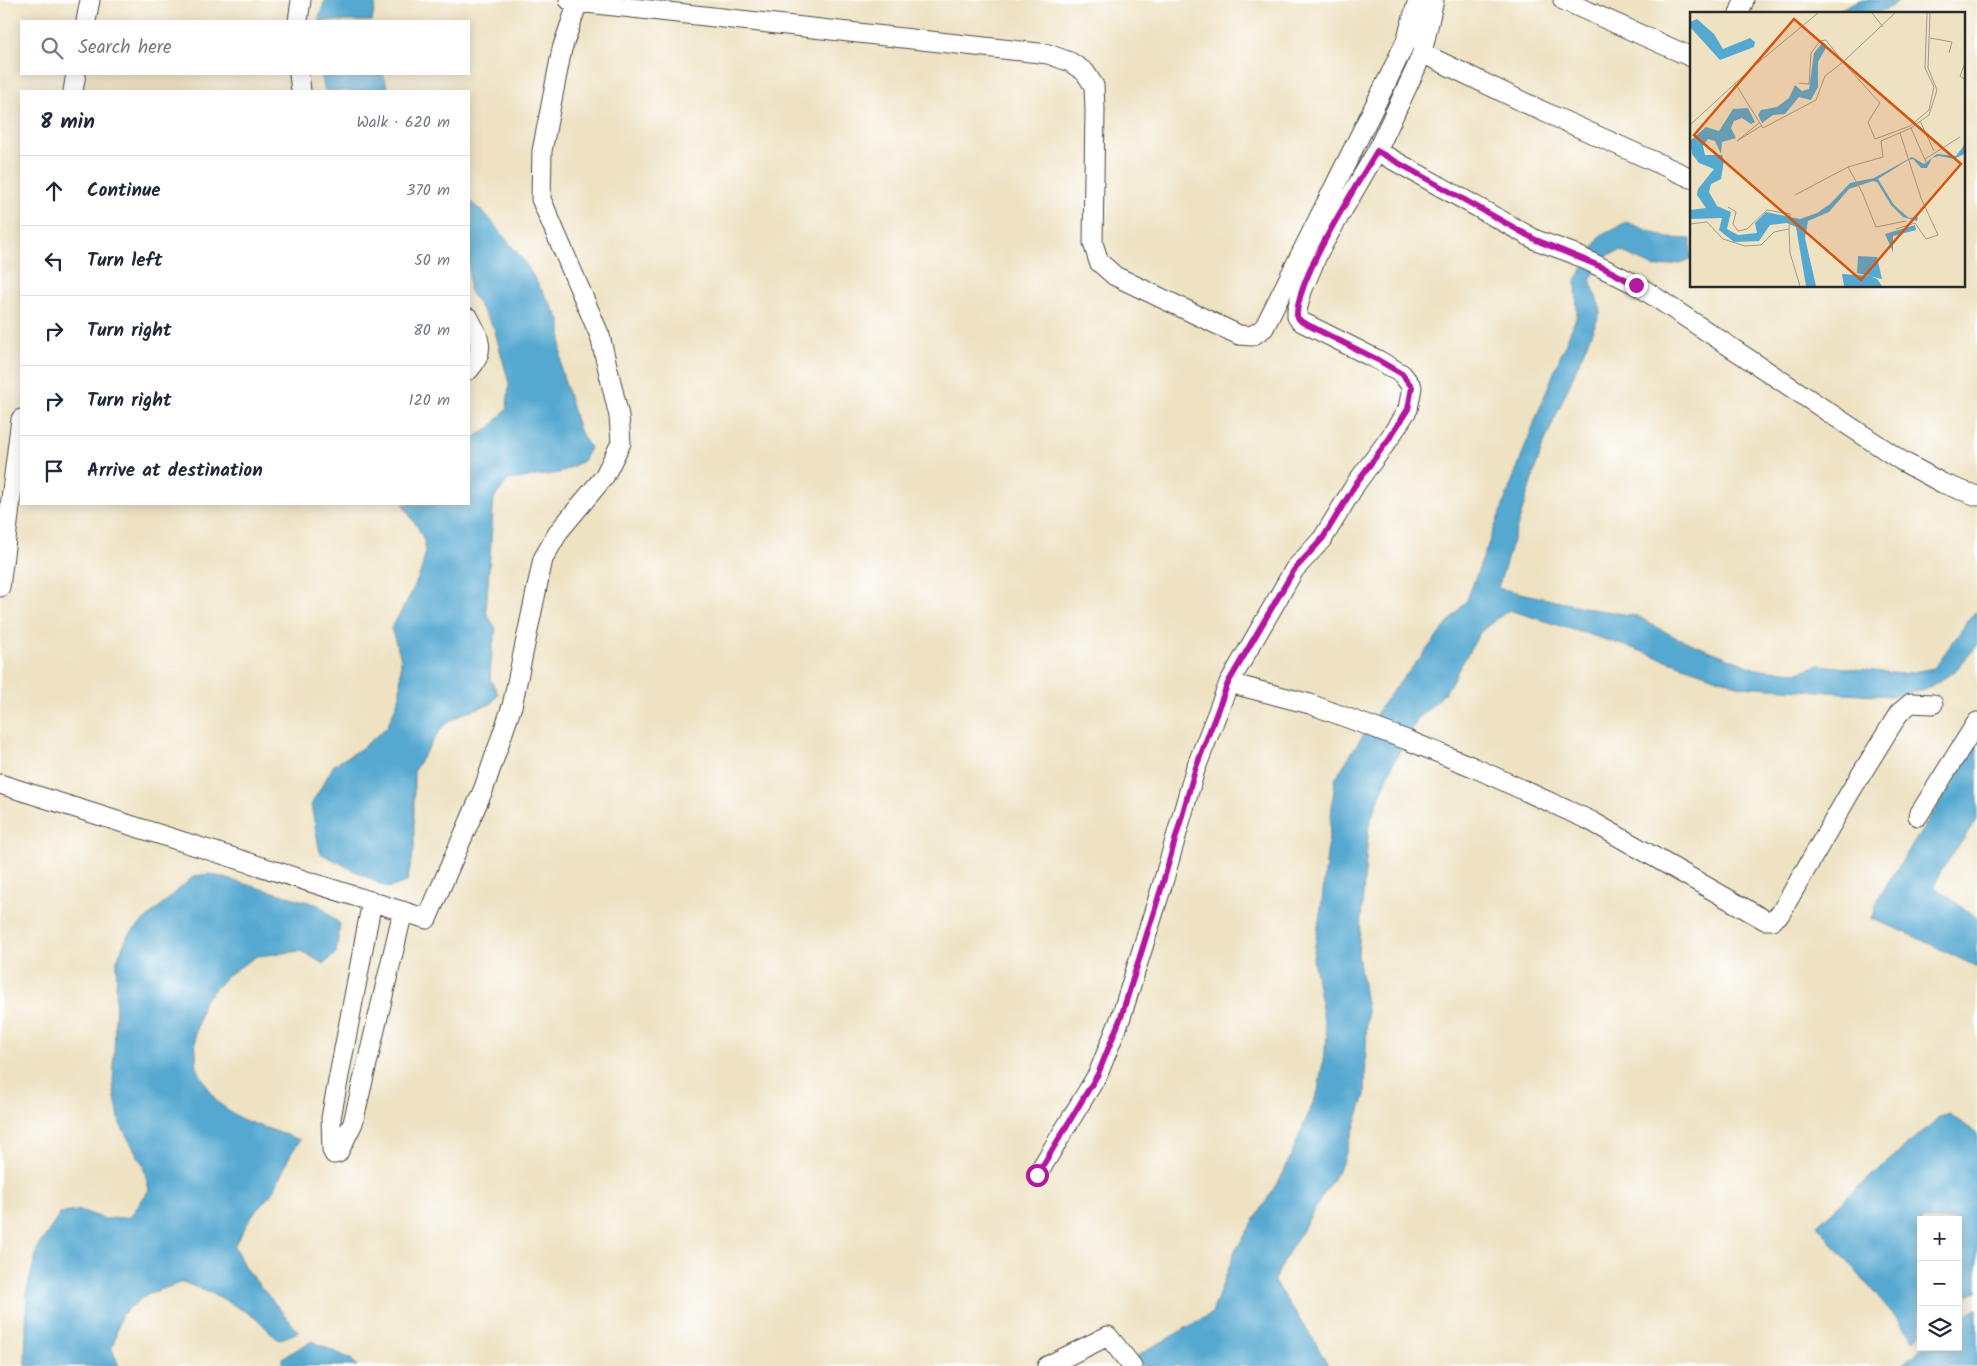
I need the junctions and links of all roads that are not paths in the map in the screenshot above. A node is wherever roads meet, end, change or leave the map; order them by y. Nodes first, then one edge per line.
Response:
1 (90, 0) edge
2 (301, 0) edge
3 (1418, 0) edge
4 (1434, 0) edge
5 (1563, 0) edge
6 (1744, 0) edge
7 (575, 1) edge
8 (1740, 12) edge
9 (86, 20) edge
10 (298, 20) edge
11 (1422, 53) junction
12 (1690, 57) edge
13 (76, 75) edge
14 (298, 75) edge
15 (74, 90) edge
16 (301, 90) edge
17 (1377, 151) junction
18 (1690, 178) edge
19 (470, 320) edge
20 (470, 369) edge
21 (20, 427) edge
22 (1977, 496) edge
23 (0, 586) edge
24 (1228, 683) junction
25 (1933, 704) dead end
26 (1977, 722) edge
27 (0, 784) edge
28 (1918, 816) dead end
29 (372, 901) junction
30 (403, 911) junction
31 (343, 1059) junction
32 (368, 1065) junction
33 (1037, 1175) dead end
34 (1127, 1360) edge
35 (1047, 1366) edge

1 - 9 street
2 - 10 street
3 - 7 street
4 - 11 street
5 - 12 street
6 - 8 street
7 - 30 street
11 - 17 street
11 - 18 street
13 - 15 street
14 - 16 street
17 - 22 street
17 - 24 street
19 - 20 street
21 - 23 street
24 - 25 street
24 - 33 street
26 - 28 street
27 - 29 street
29 - 30 street
29 - 31 street
30 - 32 street
31 - 32 street
31 - 32 street
34 - 35 street

